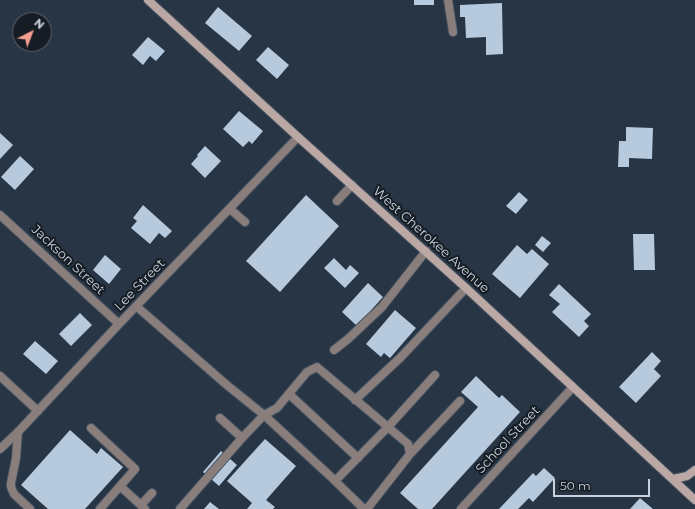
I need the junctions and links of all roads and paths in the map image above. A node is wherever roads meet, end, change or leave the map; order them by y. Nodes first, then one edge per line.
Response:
1 (148, 0) edge
2 (448, 0) edge
3 (453, 32) dead end
4 (298, 137) junction
5 (352, 185) junction
6 (337, 202) dead end
7 (230, 209) junction
8 (0, 214) edge
9 (245, 222) dead end
10 (426, 252) junction
11 (466, 288) junction
12 (136, 306) junction
13 (119, 324) junction
14 (334, 350) dead end
15 (435, 375) dead end
16 (0, 376) edge
17 (573, 387) junction
18 (289, 394) junction
19 (355, 400) junction
20 (460, 401) dead end
21 (38, 411) junction
22 (264, 415) junction
23 (220, 418) dead end
24 (388, 427) junction
25 (90, 428) dead end
26 (18, 432) junction
27 (242, 438) junction
28 (0, 450) edge
29 (410, 454) junction
30 (358, 458) junction
31 (695, 470) edge
32 (673, 479) junction
33 (335, 481) junction
34 (120, 486) junction
35 (152, 493) dead end
36 (695, 500) edge
37 (143, 507) edge
38 (30, 509) edge
39 (100, 509) edge
40 (180, 509) edge
41 (364, 509) edge
42 (367, 509) edge
43 (461, 509) edge

1 - 4 main road, West Cherokee Avenue
2 - 3 street
4 - 5 main road, West Cherokee Avenue
4 - 7 street, Lee Street
5 - 6 street
5 - 10 main road, West Cherokee Avenue
7 - 9 street
7 - 12 street, Lee Street
8 - 13 street, Jackson Street
10 - 11 main road, West Cherokee Avenue
10 - 14 street
11 - 17 main road, West Cherokee Avenue
11 - 19 street
12 - 13 street, Lee Street
12 - 22 street
13 - 21 street, Lee Street
15 - 24 street
16 - 21 street
17 - 32 main road, West Cherokee Avenue
17 - 43 street, School Street
18 - 19 street
18 - 22 street
18 - 30 street
19 - 24 street
20 - 29 street
21 - 26 street, Lee Street
22 - 27 street
22 - 33 street
23 - 27 street
24 - 29 street
24 - 30 street
25 - 34 street
26 - 28 street, Lee Street
26 - 38 street
27 - 40 street
29 - 42 street
30 - 33 street
31 - 32 main road
32 - 36 main road, West Cherokee Avenue
33 - 41 street
34 - 37 street
34 - 39 street
35 - 37 street

